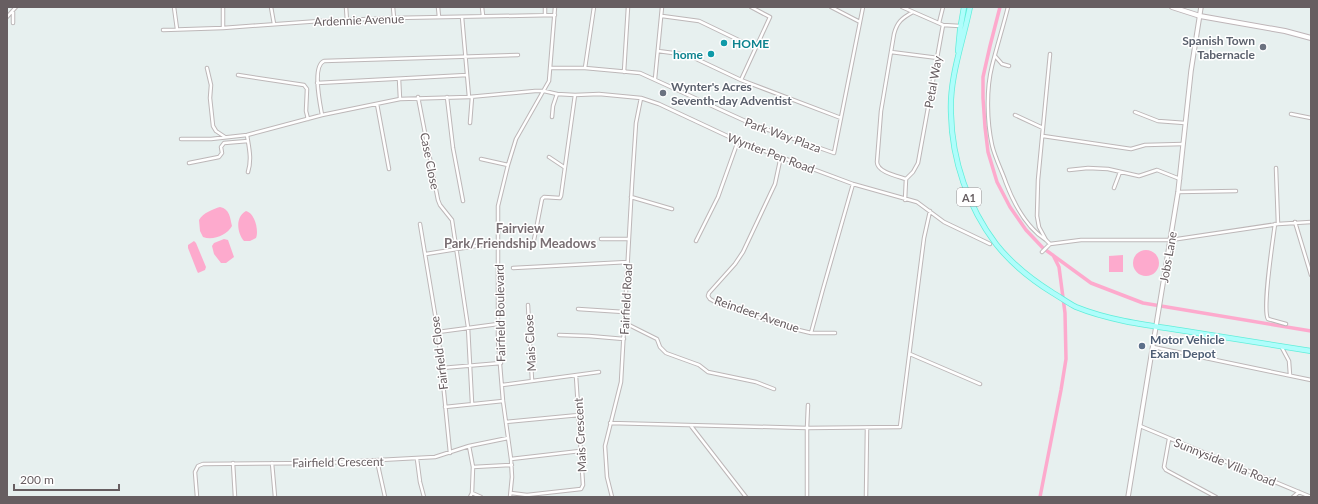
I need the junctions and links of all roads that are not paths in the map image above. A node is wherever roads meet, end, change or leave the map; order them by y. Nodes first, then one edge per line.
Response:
1 (16, 7) edge
2 (174, 7) edge
3 (222, 7) edge
4 (272, 7) edge
5 (346, 7) edge
6 (393, 7) edge
7 (438, 7) edge
8 (482, 7) edge
9 (545, 7) edge
10 (555, 7) edge
11 (594, 7) edge
12 (628, 7) edge
13 (662, 7) edge
14 (750, 7) edge
15 (831, 7) edge
16 (863, 7) edge
17 (902, 7) edge
18 (943, 7) edge
19 (964, 7) edge
20 (970, 7) edge
21 (1008, 7) edge
22 (1172, 7) edge
23 (1201, 7) edge
24 (13, 12) junction
25 (913, 12) junction
26 (545, 15) junction
27 (555, 15) junction
28 (483, 16) junction
29 (662, 16) junction
30 (1200, 16) junction
31 (7, 17) edge
32 (439, 17) junction
33 (462, 17) junction
34 (394, 18) junction
35 (347, 20) junction
36 (13, 22) dead end
37 (860, 22) junction
38 (939, 23) junction
39 (274, 24) junction
40 (943, 25) junction
41 (960, 26) junction
42 (223, 28) junction
43 (178, 29) junction
44 (163, 30) dead end
45 (1311, 38) edge
46 (755, 48) junction
47 (658, 50) junction
48 (891, 52) junction
49 (1050, 54) dead end
50 (518, 55) dead end
51 (995, 55) junction
52 (466, 56) junction
53 (938, 58) junction
54 (956, 65) junction
55 (1009, 66) dead end
56 (207, 68) dead end
57 (550, 68) junction
58 (585, 68) junction
59 (624, 72) junction
60 (238, 75) dead end
61 (467, 75) junction
62 (399, 79) junction
63 (655, 79) junction
64 (741, 80) junction
65 (317, 83) junction
66 (544, 91) junction
67 (557, 94) junction
68 (575, 95) junction
69 (418, 97) junction
70 (447, 97) junction
71 (471, 97) junction
72 (641, 98) junction
73 (400, 99) junction
74 (377, 103) junction
75 (1135, 112) dead end
76 (1291, 114) dead end
77 (322, 115) junction
78 (1015, 115) dead end
79 (552, 116) dead end
80 (841, 118) junction
81 (1311, 118) edge
82 (308, 119) junction
83 (470, 123) dead end
84 (1186, 123) junction
85 (1044, 128) junction
86 (247, 135) junction
87 (1043, 136) junction
88 (225, 137) junction
89 (181, 139) dead end
90 (248, 141) junction
91 (738, 141) junction
92 (1183, 144) junction
93 (781, 156) junction
94 (549, 157) dead end
95 (481, 159) dead end
96 (189, 163) dead end
97 (508, 166) junction
98 (564, 167) junction
99 (1276, 168) dead end
100 (389, 169) dead end
101 (1069, 170) dead end
102 (248, 172) dead end
103 (1120, 172) junction
104 (906, 179) junction
105 (1180, 179) junction
106 (853, 184) junction
107 (1114, 188) dead end
108 (1236, 191) dead end
109 (1178, 192) junction
110 (631, 197) junction
111 (905, 200) junction
112 (463, 201) dead end
113 (672, 209) dead end
114 (930, 211) junction
115 (1295, 222) junction
116 (1311, 222) edge
117 (420, 224) dead end
118 (1277, 224) junction
119 (628, 239) junction
120 (534, 240) dead end
121 (601, 240) dead end
122 (1046, 240) junction
123 (1171, 240) junction
124 (696, 241) dead end
125 (499, 244) junction
126 (990, 244) dead end
127 (1049, 244) junction
128 (457, 250) junction
129 (1042, 252) dead end
130 (426, 254) junction
131 (628, 262) junction
132 (513, 268) dead end
133 (1311, 275) edge
134 (528, 305) dead end
135 (578, 309) dead end
136 (624, 312) junction
137 (625, 323) junction
138 (498, 324) junction
139 (1286, 324) dead end
140 (468, 327) junction
141 (1156, 327) junction
142 (438, 332) junction
143 (811, 333) junction
144 (835, 333) dead end
145 (559, 335) dead end
146 (624, 340) junction
147 (1281, 346) junction
148 (1153, 347) junction
149 (1311, 351) edge
150 (910, 354) junction
151 (501, 363) junction
152 (470, 367) junction
153 (442, 368) junction
154 (599, 372) dead end
155 (1290, 375) junction
156 (576, 376) junction
157 (1311, 380) edge
158 (532, 381) junction
159 (980, 384) dead end
160 (502, 385) junction
161 (774, 389) dead end
162 (503, 401) junction
163 (472, 403) junction
164 (808, 405) dead end
165 (445, 407) junction
166 (578, 415) junction
167 (506, 422) junction
168 (610, 424) junction
169 (690, 425) junction
170 (1140, 426) junction
171 (867, 427) junction
172 (807, 428) junction
173 (508, 438) junction
174 (1169, 439) junction
175 (469, 446) junction
176 (580, 451) junction
177 (450, 453) junction
178 (417, 459) junction
179 (512, 459) junction
180 (377, 461) junction
181 (233, 462) junction
182 (272, 463) junction
183 (512, 465) junction
184 (473, 467) junction
185 (1299, 492) junction
186 (472, 493) junction
187 (511, 493) junction
188 (197, 497) edge
189 (235, 497) edge
190 (275, 497) edge
191 (385, 497) edge
192 (424, 497) edge
193 (470, 497) edge
194 (481, 497) edge
195 (510, 497) edge
196 (612, 497) edge
197 (746, 497) edge
198 (807, 497) edge
199 (866, 497) edge
200 (1128, 497) edge
201 (1216, 497) edge
202 (1293, 497) edge
203 (1311, 497) edge

1 - 24 street
2 - 43 street
3 - 42 street
4 - 39 street
5 - 35 street
6 - 34 street
7 - 32 street
8 - 28 street
9 - 26 street
10 - 27 street, Fairfield Boulevard
11 - 58 street
12 - 59 street
13 - 29 street
14 - 46 street
15 - 37 street
16 - 37 street
17 - 25 street
18 - 38 street
19 - 41 main road, A1
20 - 54 main road, A1
21 - 51 street
22 - 30 main road
23 - 30 street, Jobs Lane
24 - 31 street
24 - 36 street
25 - 38 street
25 - 48 street
26 - 27 street, Ardennie Avenue
26 - 28 street, Ardennie Avenue
27 - 57 street, Fairfield Boulevard
28 - 33 street, Ardennie Avenue
29 - 46 street
29 - 47 street
30 - 45 main road
30 - 84 street, Jobs Lane
32 - 33 street, Ardennie Avenue
32 - 34 street, Ardennie Avenue
33 - 52 street
34 - 35 street, Ardennie Avenue
35 - 39 street, Ardennie Avenue
37 - 80 street
38 - 40 street
39 - 42 street, Ardennie Avenue
40 - 41 street
40 - 53 street, Petal Way
41 - 54 main road, A1
42 - 43 street, Ardennie Avenue
43 - 44 street, Ardennie Avenue
46 - 64 street
47 - 63 street
47 - 64 street
48 - 53 street
48 - 104 street
49 - 85 street
50 - 52 street
51 - 55 street
51 - 122 street
52 - 61 street
52 - 65 street
53 - 104 street, Petal Way
54 - 141 main road, A1
56 - 88 street
57 - 58 street, Park Way Plaza
57 - 66 street, Fairfield Boulevard
58 - 59 street, Park Way Plaza
59 - 63 street, Park Way Plaza
60 - 82 street
61 - 62 street
61 - 71 street
62 - 65 street
62 - 73 street
63 - 80 street, Park Way Plaza
64 - 80 street
65 - 77 street
66 - 67 street, Wynter Pen Road
66 - 71 street, Wynter Pen Road
66 - 97 street, Fairfield Boulevard
67 - 68 street, Wynter Pen Road
67 - 79 street
68 - 72 street, Wynter Pen Road
68 - 98 street
69 - 70 street, Wynter Pen Road
69 - 73 street, Wynter Pen Road
69 - 128 street, Case Close
70 - 71 street, Wynter Pen Road
70 - 112 street
71 - 83 street
72 - 91 street, Wynter Pen Road
72 - 110 street, Fairfield Road
73 - 74 street, Wynter Pen Road
74 - 77 street, Wynter Pen Road
74 - 100 street
75 - 84 street
76 - 81 street
77 - 82 street, Wynter Pen Road
78 - 85 street
82 - 86 street, Wynter Pen Road
84 - 92 street, Jobs Lane
85 - 87 street
86 - 88 street, Wynter Pen Road
86 - 90 street
87 - 92 street
87 - 122 street
88 - 89 street, Wynter Pen Road
90 - 96 street
90 - 102 street
91 - 93 street, Wynter Pen Road
91 - 124 street
92 - 105 street, Jobs Lane
93 - 106 street, Wynter Pen Road
93 - 143 street, Reindeer Avenue
94 - 98 street
95 - 97 street
97 - 125 street, Fairfield Boulevard
98 - 120 street
99 - 118 street
101 - 103 street
103 - 105 street
103 - 107 street
104 - 111 street
105 - 109 street, Jobs Lane
106 - 111 street, Wynter Pen Road
106 - 143 street, Reindeer Avenue
108 - 109 street
109 - 123 street, Jobs Lane
110 - 113 street
110 - 119 street, Fairfield Road
111 - 114 street, Wynter Pen Road
114 - 126 street, Wynter Pen Road
114 - 150 street
115 - 116 street
115 - 118 street
115 - 133 street
117 - 130 street, Fairfield Close
118 - 123 street
118 - 139 street
119 - 121 street
119 - 131 street, Fairfield Road
122 - 127 street
123 - 127 street
123 - 141 street, Jobs Lane
125 - 128 street
125 - 138 street, Fairfield Boulevard
127 - 129 street
128 - 130 street
128 - 140 street
130 - 142 street, Fairfield Close
131 - 132 street
131 - 136 street, Fairfield Road
134 - 158 street, Mais Close
135 - 136 street
136 - 137 street, Fairfield Road
137 - 146 street, Fairfield Road
137 - 161 street
138 - 140 street
138 - 151 street, Fairfield Boulevard
140 - 142 street
140 - 152 street
141 - 147 main road, A1
141 - 148 street, Jobs Lane
142 - 153 street, Fairfield Close
143 - 144 street
145 - 146 street
146 - 168 street, Fairfield Road
147 - 149 main road, A1
147 - 155 street
148 - 155 street
148 - 170 street, Jobs Lane
150 - 159 street
150 - 171 street
151 - 152 street
151 - 160 street, Fairfield Boulevard
152 - 153 street
152 - 163 street
153 - 165 street, Fairfield Close
154 - 156 street
155 - 157 street
156 - 158 street
156 - 166 street, Mais Crescent
158 - 160 street
160 - 162 street, Fairfield Boulevard
162 - 163 street
162 - 167 street, Fairfield Boulevard
163 - 165 street
164 - 172 street
165 - 177 street, Fairfield Close
166 - 167 street
166 - 176 street, Mais Crescent
167 - 173 street, Fairfield Boulevard
168 - 169 street
168 - 196 street, Fairfield Road
169 - 172 street
169 - 197 street
170 - 174 street, Sunnyside Villa Road
170 - 200 street, Jobs Lane
171 - 172 street
171 - 199 street
172 - 198 street
173 - 175 street, Fairfield Crescent
173 - 179 street, Fairfield Boulevard
174 - 185 street, Sunnyside Villa Road
174 - 201 street
175 - 177 street, Fairfield Crescent
175 - 184 street
176 - 179 street
176 - 187 street, Mais Crescent
177 - 178 street, Fairfield Crescent
178 - 180 street, Fairfield Crescent
178 - 192 street
179 - 183 street, Fairfield Boulevard
180 - 182 street, Fairfield Crescent
180 - 191 street
181 - 182 street, Fairfield Crescent
181 - 188 street, Fairfield Crescent
181 - 189 street
182 - 190 street
183 - 184 street
183 - 187 street, Fairfield Boulevard
184 - 186 street
185 - 202 street
185 - 203 street, Sunnyside Villa Road
186 - 193 street
186 - 194 street
187 - 195 street, Fairfield Boulevard

